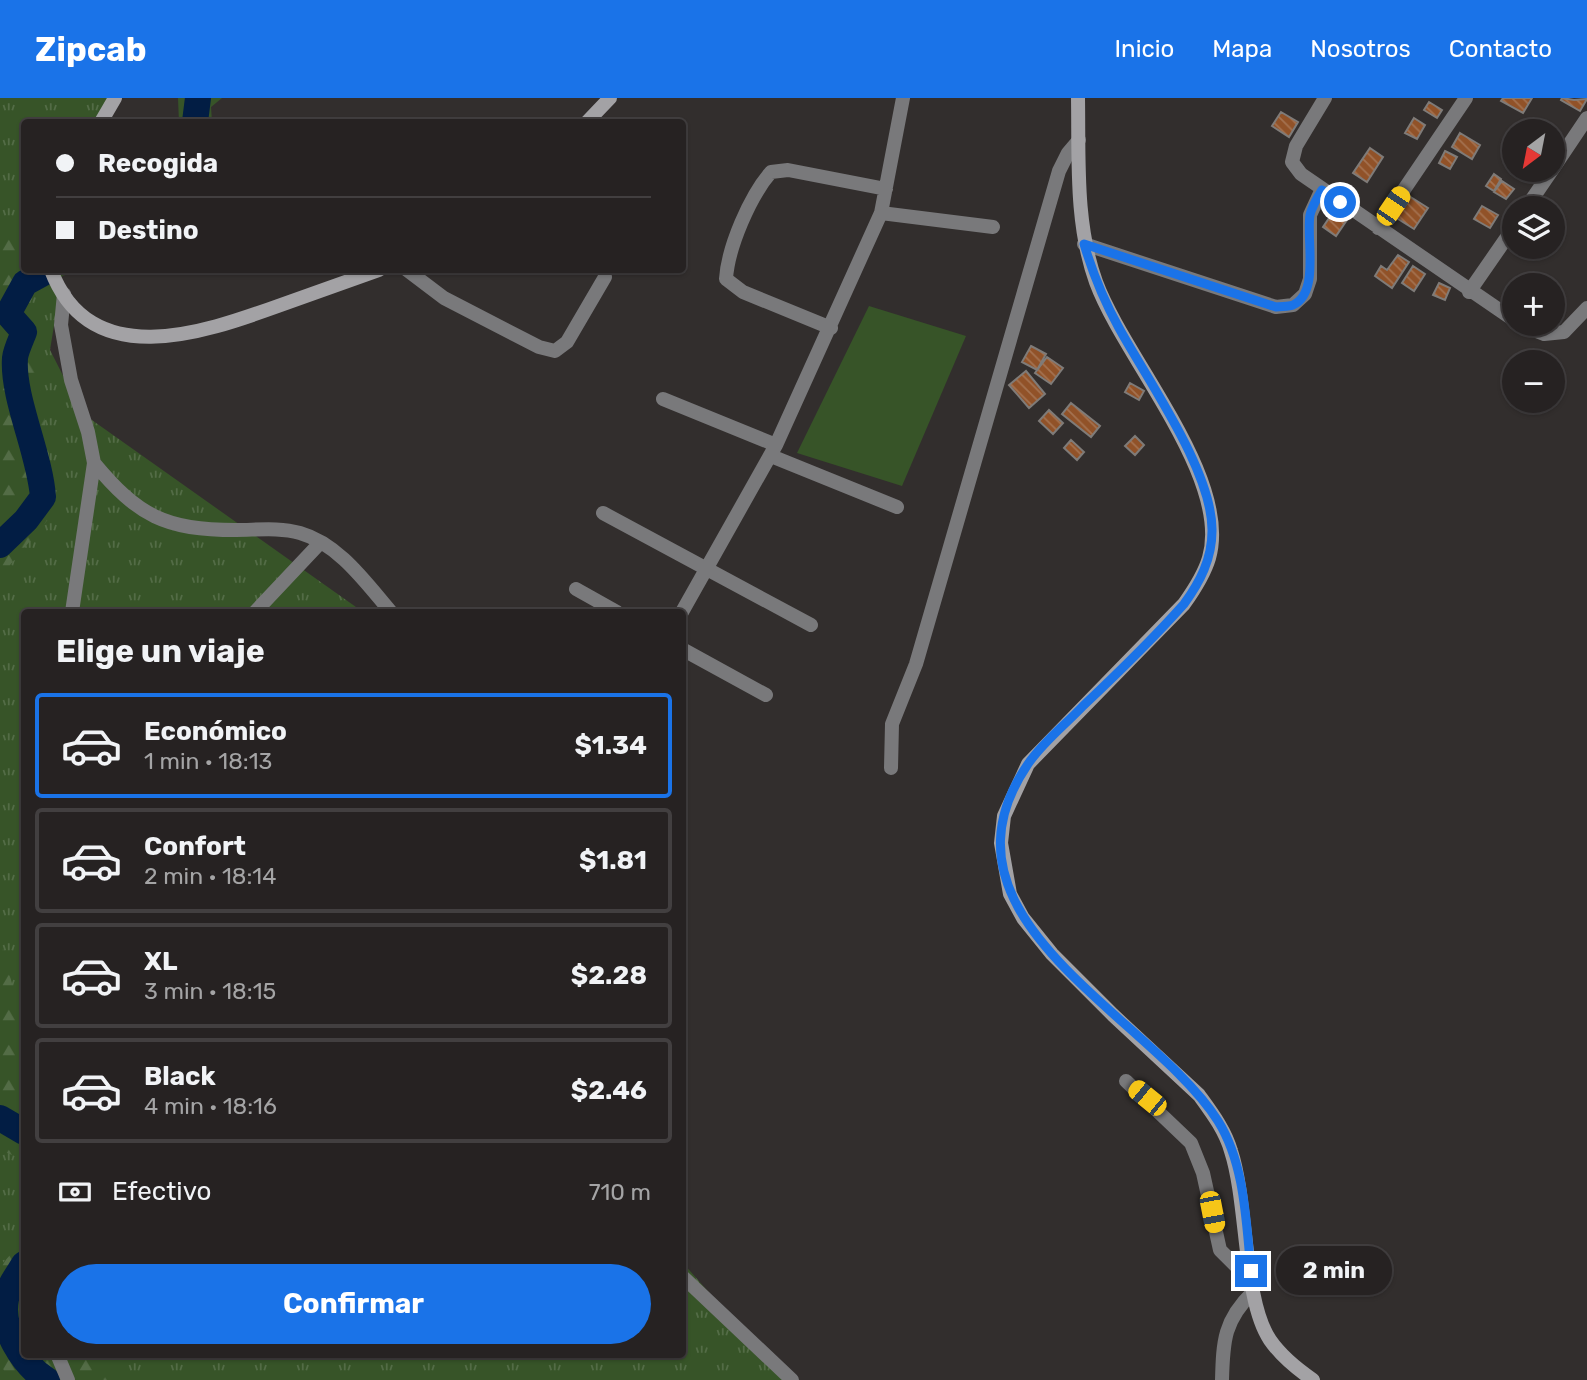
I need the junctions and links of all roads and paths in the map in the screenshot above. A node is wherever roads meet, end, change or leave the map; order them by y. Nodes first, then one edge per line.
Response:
1 (115, 98) edge
2 (610, 98) edge
3 (903, 98) edge
4 (1079, 98) edge
5 (1325, 98) edge
6 (1466, 98) edge
7 (1587, 118) edge
8 (102, 119) edge
9 (590, 119) edge
10 (1079, 140) junction
11 (1565, 151) edge
12 (886, 189) junction
13 (1322, 190) junction
14 (881, 213) junction
15 (993, 228) dead end
16 (1378, 228) junction
17 (1084, 244) junction
18 (1502, 244) edge
19 (53, 273) edge
20 (371, 273) edge
21 (411, 273) edge
22 (605, 277) dead end
23 (1469, 292) junction
24 (64, 294) junction
25 (1587, 309) edge
26 (1502, 313) edge
27 (831, 328) junction
28 (1565, 331) edge
29 (663, 398) dead end
30 (774, 450) junction
31 (94, 463) junction
32 (897, 507) dead end
33 (603, 513) dead end
34 (320, 542) junction
35 (707, 568) junction
36 (576, 589) dead end
37 (72, 609) edge
38 (258, 609) edge
39 (389, 609) edge
40 (612, 609) edge
41 (684, 609) edge
42 (811, 625) dead end
43 (686, 651) edge
44 (766, 695) dead end
45 (891, 768) dead end
46 (1126, 1081) dead end
47 (1251, 1271) junction
48 (686, 1280) edge
49 (1253, 1293) junction
50 (59, 1359) edge
51 (68, 1380) edge
52 (792, 1380) edge
53 (1222, 1380) edge
54 (1313, 1380) edge

1 - 8 street
2 - 9 street
3 - 12 street
4 - 10 street
5 - 13 street
6 - 16 street
7 - 11 street
10 - 17 street
10 - 45 street
12 - 14 street
12 - 27 street
13 - 16 street
13 - 17 street
14 - 15 street
14 - 27 street
16 - 23 street
17 - 47 street
18 - 23 street
19 - 24 street
20 - 24 street
21 - 22 street
23 - 26 street
24 - 31 street
25 - 28 street
27 - 30 street
29 - 30 street
30 - 32 street
30 - 35 street
31 - 34 street
31 - 37 street
33 - 35 street
34 - 38 street
34 - 39 street
35 - 41 street
35 - 42 street
36 - 40 street
43 - 44 street
46 - 47 street
47 - 49 street
48 - 52 street
49 - 53 street
49 - 54 street
50 - 51 street

